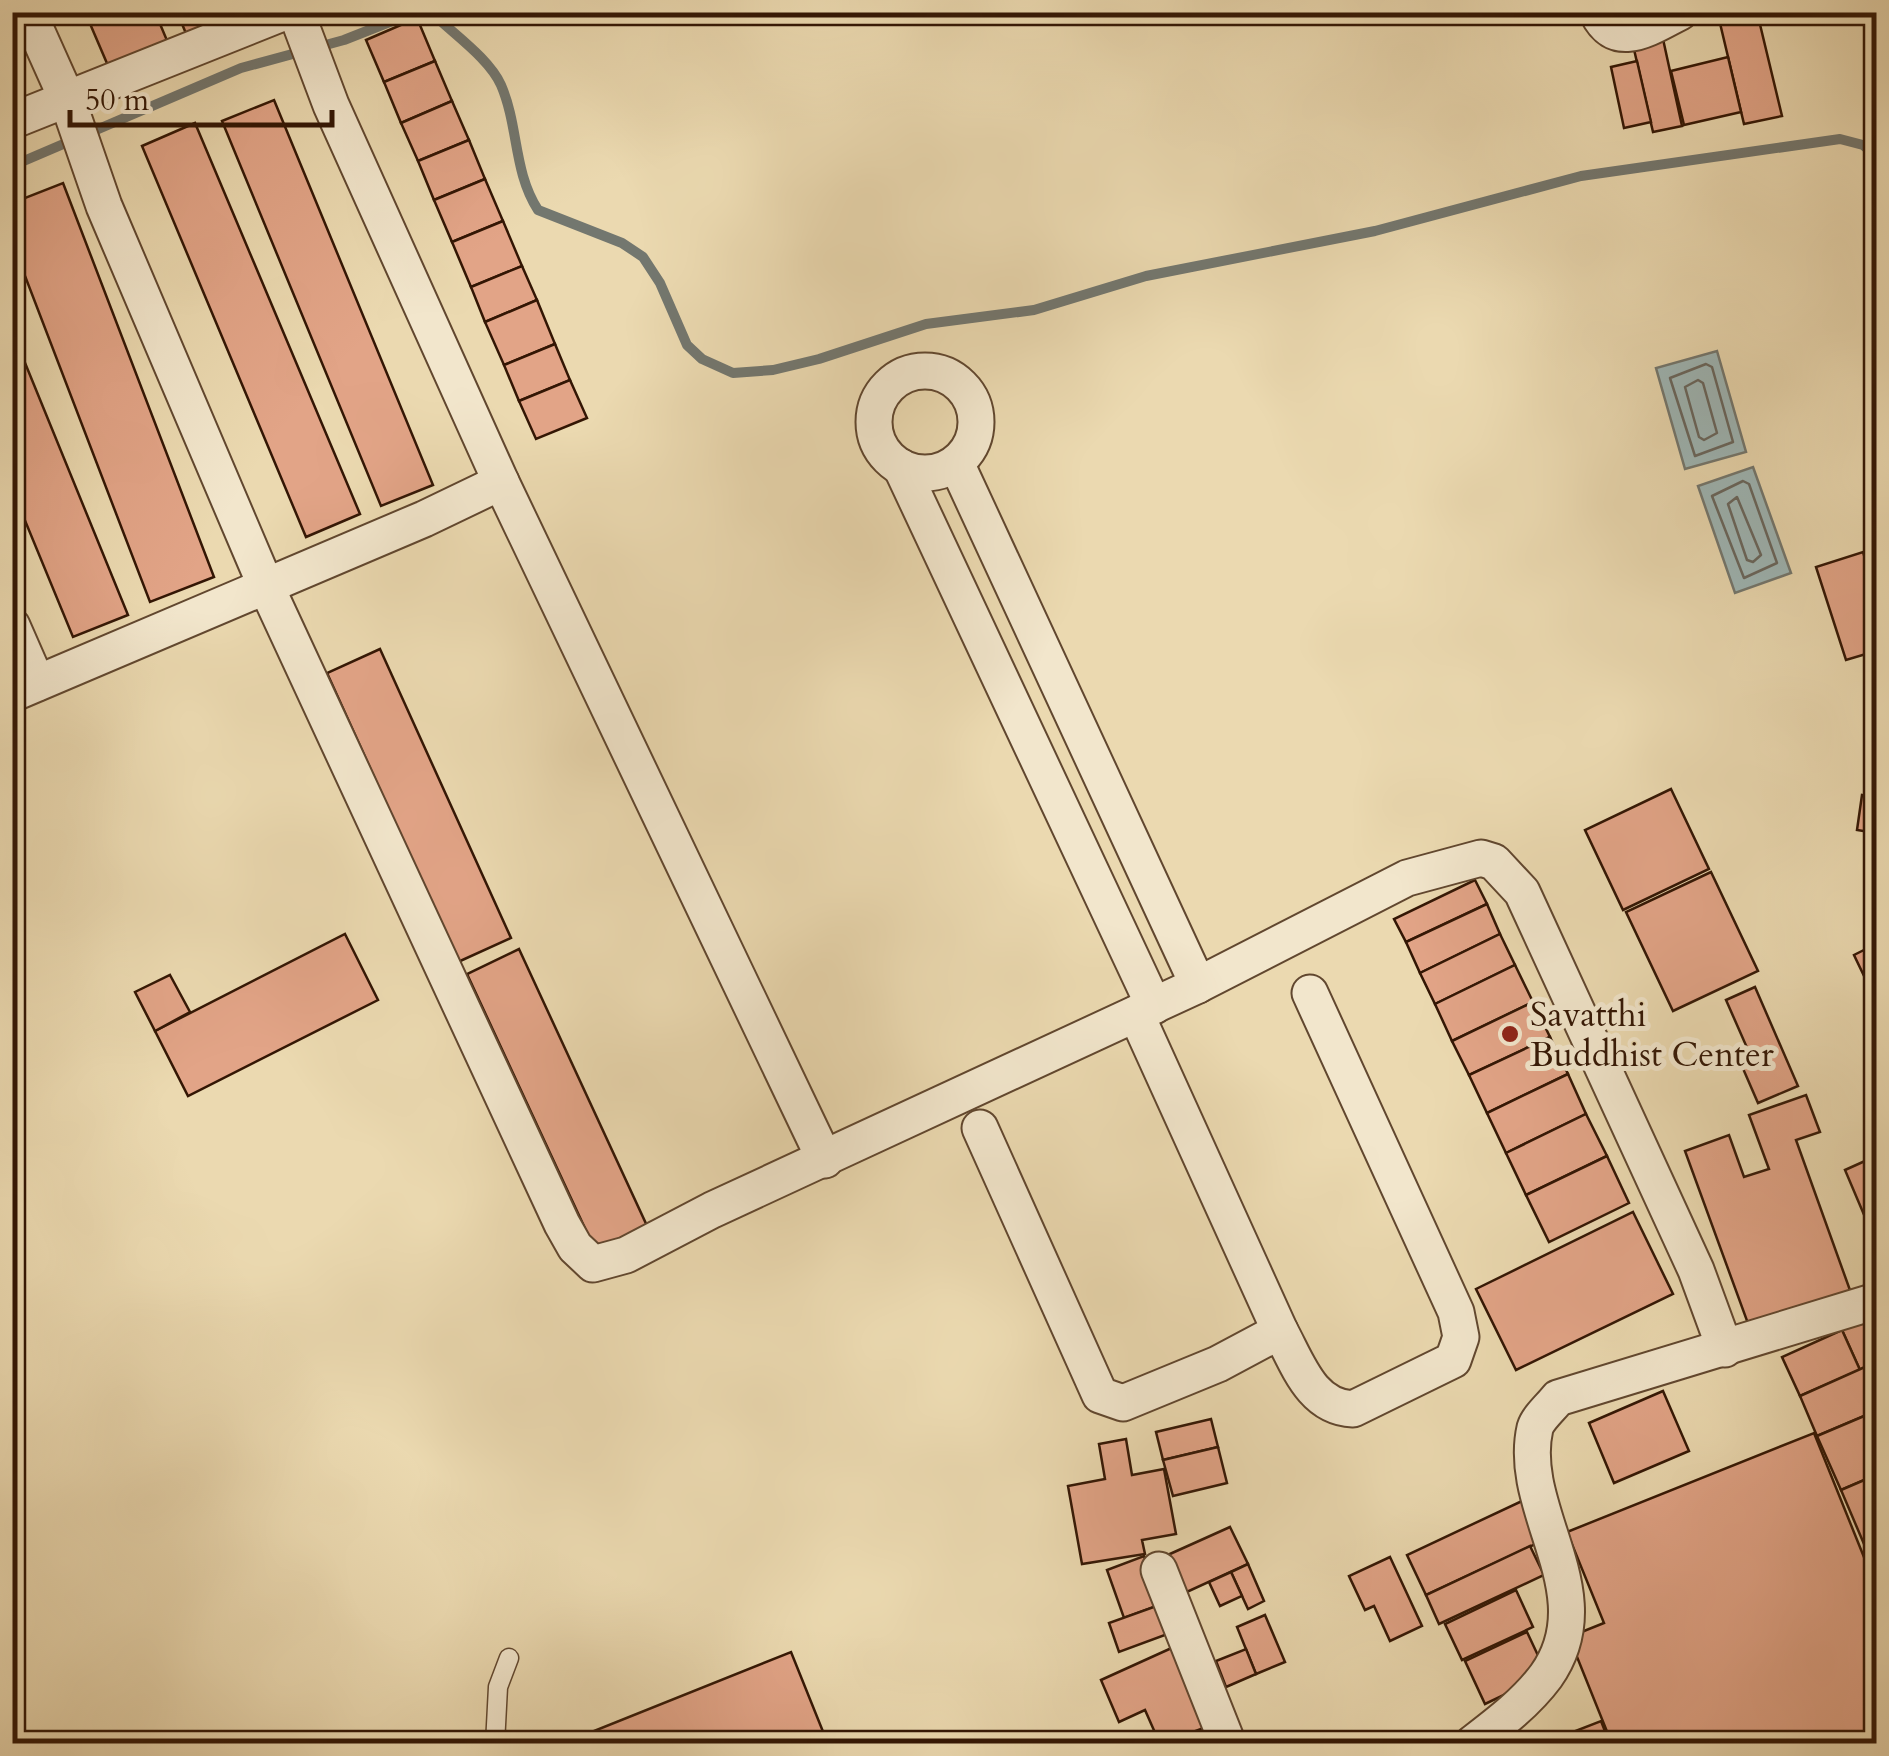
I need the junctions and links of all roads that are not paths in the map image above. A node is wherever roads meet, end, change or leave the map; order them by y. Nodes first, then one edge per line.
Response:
1 (28, 12) edge
2 (1596, 12) edge
3 (1680, 12) edge
4 (293, 14) edge
5 (69, 108) junction
6 (12, 121) edge
7 (956, 463) junction
8 (901, 467) junction
9 (501, 482) junction
10 (265, 584) junction
11 (12, 626) edge
12 (25, 688) edge
13 (1198, 985) junction
14 (1310, 993) dead end
15 (1145, 1010) junction
16 (980, 1128) dead end
17 (825, 1160) junction
18 (1876, 1301) edge
19 (1280, 1331) junction
20 (1725, 1348) junction
21 (1159, 1570) dead end
22 (509, 1658) dead end
23 (494, 1744) edge
24 (1228, 1744) edge
25 (1472, 1744) edge

1 - 5 street
2 - 3 street
4 - 5 street
4 - 9 street
5 - 6 street
5 - 10 street
7 - 8 street
7 - 8 street
7 - 13 street
8 - 15 street
9 - 10 street
9 - 17 street
10 - 12 street
10 - 17 street
11 - 12 street
13 - 15 street
13 - 20 street
14 - 19 street
15 - 17 street
15 - 19 street
16 - 19 street
18 - 20 street
20 - 25 street
21 - 24 street
22 - 23 lane

